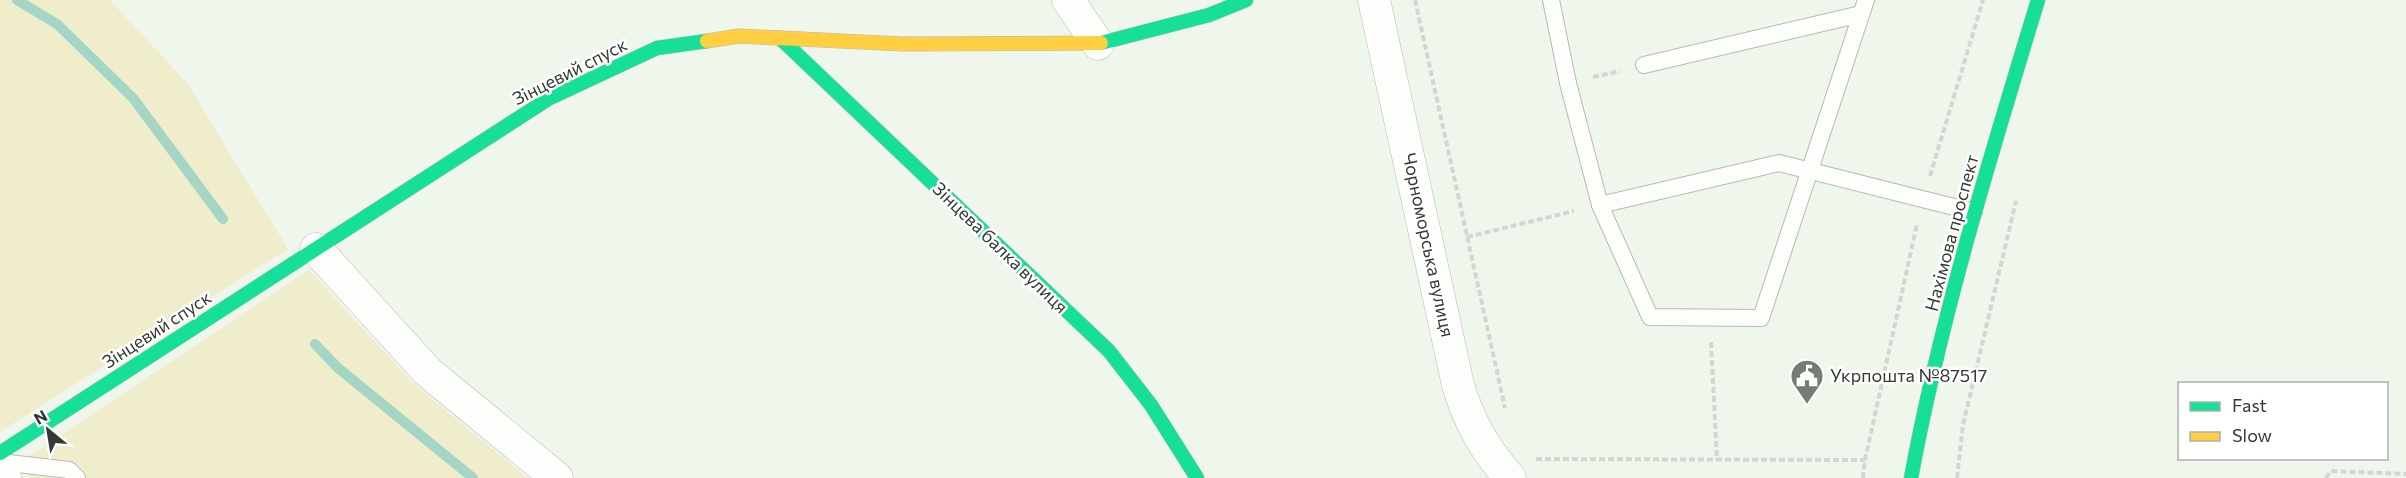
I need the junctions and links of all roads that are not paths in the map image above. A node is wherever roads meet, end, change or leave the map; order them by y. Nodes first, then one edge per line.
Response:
1 (1068, 0) edge
2 (1246, 0) edge
3 (1374, 0) edge
4 (1551, 0) edge
5 (2038, 0) edge
6 (1863, 7) edge
7 (780, 38) junction
8 (1098, 44) junction
9 (1644, 65) road end
10 (1809, 171) junction
11 (1600, 205) junction
12 (1974, 212) junction
13 (315, 249) junction
14 (0, 453) edge
15 (0, 462) edge
16 (1519, 468) edge
17 (0, 472) edge
18 (5, 478) edge
19 (77, 478) edge
20 (557, 478) edge
21 (1197, 478) edge
22 (1911, 478) edge

1 - 8 street
2 - 8 street, Зінцевий спуск
3 - 16 street, Чорноморська вулиця
4 - 11 lane
5 - 12 street, Нахімова проспект
6 - 9 lane
6 - 10 lane
7 - 8 street, Зінцевий спуск
7 - 13 street, Зінцевий спуск
7 - 21 street, Зінцева балка вулиця
10 - 11 lane
10 - 11 lane
10 - 12 lane
12 - 22 street, Нахімова проспект
13 - 14 street, Зінцевий спуск
13 - 20 street
15 - 19 lane
17 - 18 street

